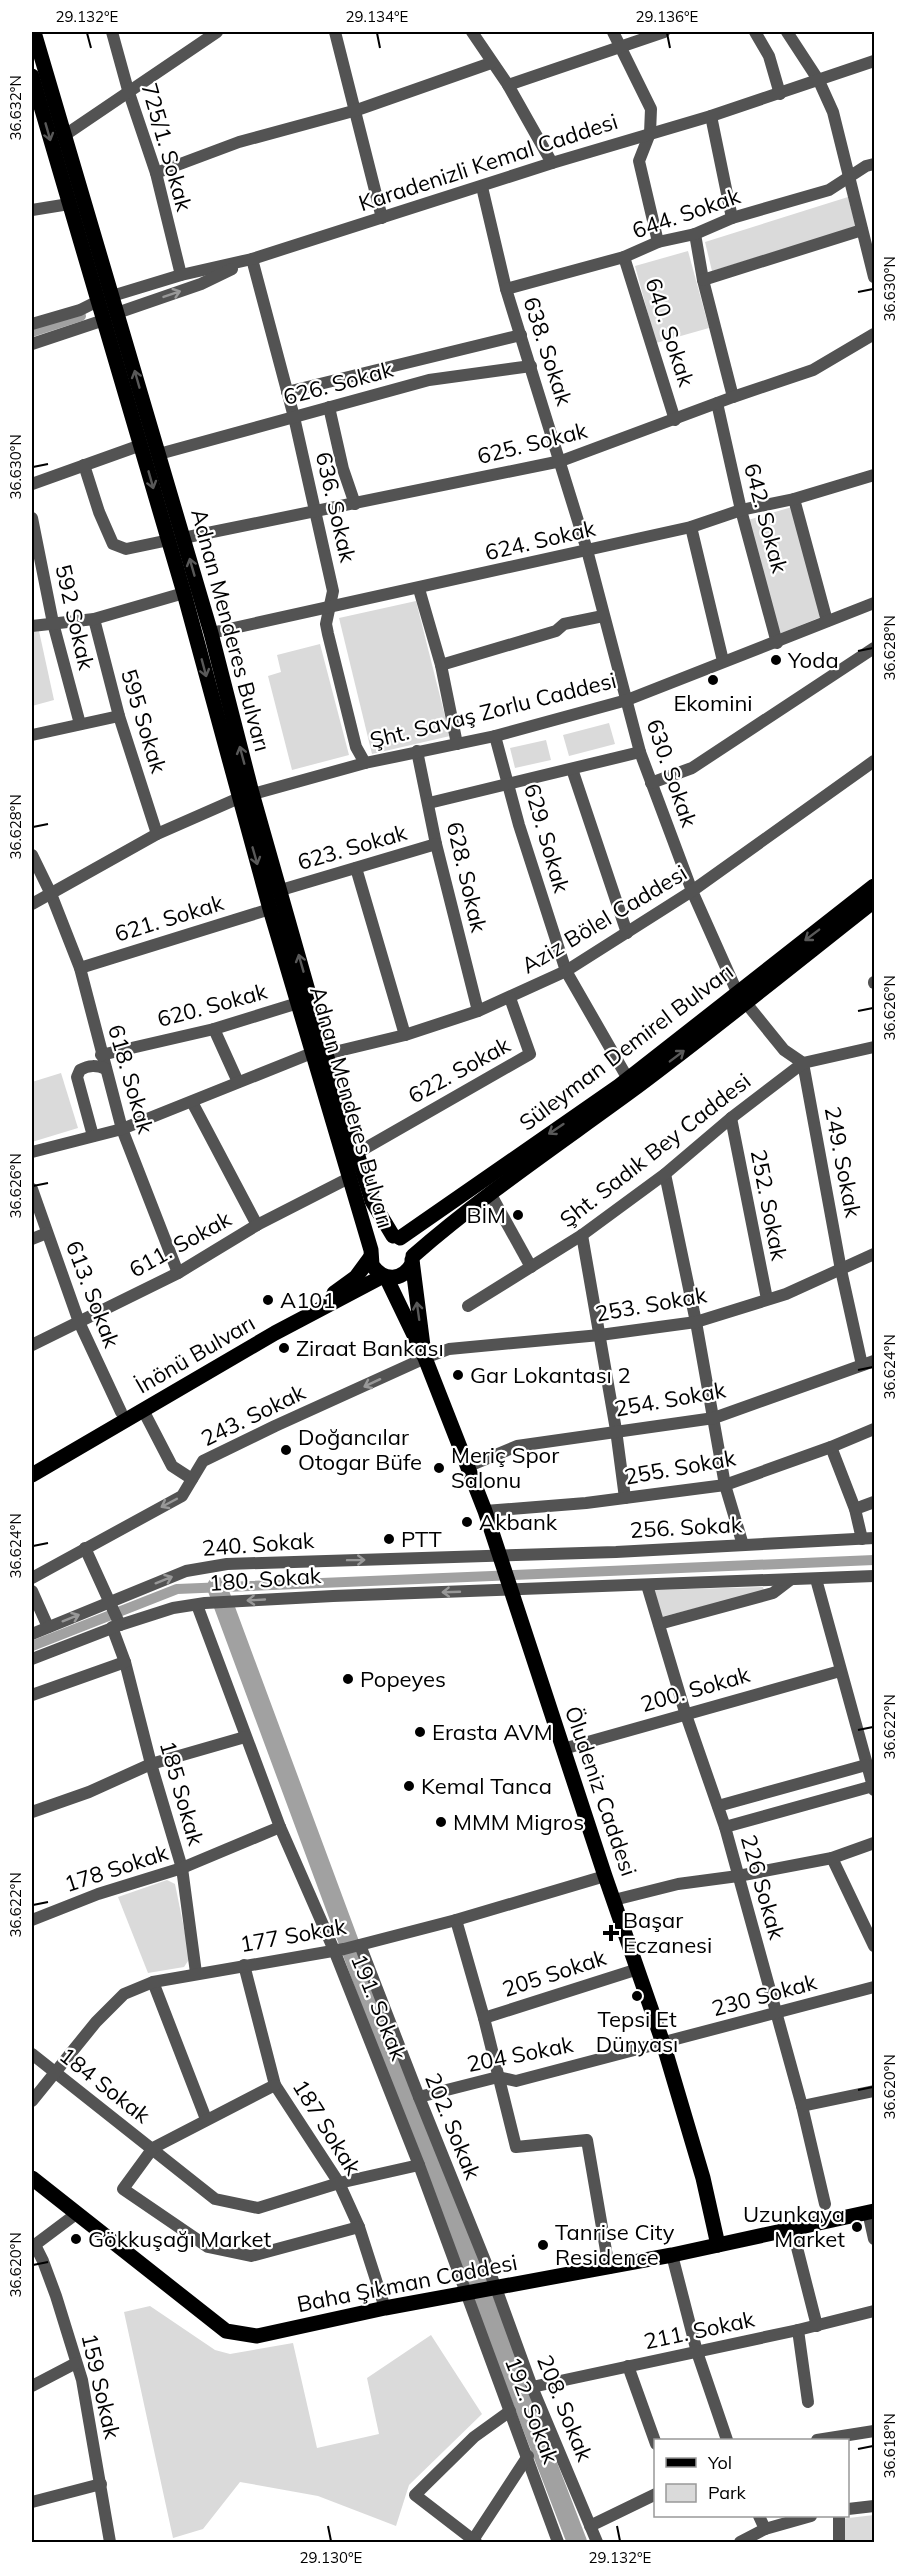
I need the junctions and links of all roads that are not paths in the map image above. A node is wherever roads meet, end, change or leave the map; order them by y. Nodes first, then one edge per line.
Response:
1 (34, 32) edge
2 (112, 32) edge
3 (217, 32) edge
4 (335, 32) edge
5 (614, 32) edge
6 (664, 32) edge
7 (755, 32) edge
8 (787, 32) edge
9 (477, 33) edge
10 (621, 46) junction
11 (874, 62) edge
12 (491, 63) junction
13 (32, 76) edge
14 (819, 81) junction
15 (508, 85) junction
16 (128, 90) junction
17 (780, 94) junction
18 (357, 110) junction
19 (711, 116) junction
20 (650, 134) junction
21 (65, 135) junction
22 (552, 163) junction
23 (874, 164) edge
24 (156, 173) junction
25 (848, 177) junction
26 (482, 187) junction
27 (69, 204) junction
28 (32, 210) edge
29 (382, 218) junction
30 (732, 218) junction
31 (862, 230) junction
32 (695, 234) junction
33 (658, 242) junction
34 (624, 256) junction
35 (252, 259) junction
36 (180, 275) junction
37 (874, 277) edge
38 (703, 280) junction
39 (506, 289) junction
40 (105, 299) junction
41 (110, 317) junction
42 (32, 324) edge
43 (874, 334) edge
44 (521, 335) junction
45 (32, 344) edge
46 (531, 366) junction
47 (287, 392) junction
48 (733, 397) junction
49 (717, 403) junction
50 (328, 407) junction
51 (294, 417) junction
52 (675, 420) junction
53 (141, 445) junction
54 (159, 454) junction
55 (561, 461) junction
56 (84, 465) junction
57 (874, 475) edge
58 (32, 484) edge
59 (794, 499) junction
60 (355, 504) junction
61 (741, 510) junction
62 (316, 512) junction
63 (32, 518) edge
64 (691, 527) junction
65 (176, 539) junction
66 (587, 550) junction
67 (419, 589) junction
68 (184, 593) junction
69 (874, 603) edge
70 (330, 607) junction
71 (603, 616) junction
72 (94, 619) junction
73 (827, 621) junction
74 (53, 622) junction
75 (32, 626) edge
76 (211, 633) junction
77 (777, 643) junction
78 (874, 648) edge
79 (723, 661) junction
80 (441, 664) junction
81 (627, 700) junction
82 (119, 716) junction
83 (80, 724) junction
84 (32, 735) edge
85 (495, 736) junction
86 (457, 744) junction
87 (417, 751) junction
88 (640, 752) junction
89 (874, 761) edge
90 (364, 763) junction
91 (572, 769) junction
92 (651, 783) junction
93 (509, 786) junction
94 (246, 796) junction
95 (429, 803) junction
96 (157, 834) junction
97 (436, 844) junction
98 (32, 855) edge
99 (356, 868) junction
100 (874, 886) edge
101 (281, 890) junction
102 (692, 891) junction
103 (51, 894) junction
104 (874, 901) edge
105 (32, 904) edge
106 (270, 909) junction
107 (627, 933) junction
108 (80, 968) junction
109 (566, 971) junction
110 (742, 997) junction
111 (510, 998) junction
112 (298, 1003) junction
113 (478, 1011) junction
114 (214, 1029) junction
115 (405, 1035) junction
116 (874, 1047) edge
117 (319, 1054) junction
118 (101, 1055) junction
119 (803, 1063) junction
120 (106, 1069) junction
121 (628, 1078) junction
122 (238, 1082) junction
123 (192, 1102) junction
124 (731, 1118) junction
125 (122, 1129) junction
126 (93, 1136) junction
127 (32, 1152) edge
128 (357, 1153) junction
129 (665, 1174) junction
130 (349, 1178) junction
131 (32, 1189) edge
132 (490, 1193) junction
133 (257, 1225) junction
134 (47, 1233) junction
135 (582, 1235) junction
136 (397, 1237) junction
137 (32, 1239) edge
138 (371, 1254) junction
139 (874, 1254) edge
140 (412, 1260) junction
141 (531, 1267) junction
142 (841, 1269) junction
143 (178, 1273) junction
144 (384, 1276) junction
145 (767, 1299) junction
146 (468, 1306) dead end
147 (79, 1322) junction
148 (696, 1322) junction
149 (600, 1335) junction
150 (32, 1345) edge
151 (425, 1358) junction
152 (868, 1363) edge
153 (143, 1410) junction
154 (121, 1412) junction
155 (714, 1418) junction
156 (874, 1429) edge
157 (616, 1430) junction
158 (82, 1439) junction
159 (831, 1447) junction
160 (32, 1463) edge
161 (469, 1466) junction
162 (32, 1474) edge
163 (192, 1479) junction
164 (725, 1485) junction
165 (625, 1498) junction
166 (874, 1502) edge
167 (855, 1509) junction
168 (485, 1511) junction
169 (868, 1539) edge
170 (742, 1545) junction
171 (85, 1548) junction
172 (501, 1560) junction
173 (874, 1576) edge
174 (32, 1578) edge
175 (816, 1579) junction
176 (790, 1580) junction
177 (647, 1586) junction
178 (508, 1587) junction
179 (32, 1591) edge
180 (201, 1604) junction
181 (112, 1605) junction
182 (659, 1624) junction
183 (117, 1625) junction
184 (48, 1627) junction
185 (32, 1634) edge
186 (32, 1659) edge
187 (125, 1662) junction
188 (840, 1671) junction
189 (32, 1695) edge
190 (685, 1712) junction
191 (245, 1737) junction
192 (563, 1749) junction
193 (151, 1764) junction
194 (866, 1765) junction
195 (874, 1788) edge
196 (718, 1806) junction
197 (32, 1812) edge
198 (280, 1827) junction
199 (725, 1827) junction
200 (874, 1843) edge
201 (832, 1858) junction
202 (182, 1868) junction
203 (605, 1876) junction
204 (738, 1876) junction
205 (614, 1900) junction
206 (32, 1920) edge
207 (456, 1920) junction
208 (360, 1945) junction
209 (874, 1946) edge
210 (339, 1950) junction
211 (244, 1965) junction
212 (638, 1969) junction
213 (196, 1973) junction
214 (153, 1982) junction
215 (874, 1987) edge
216 (777, 2013) junction
217 (484, 2018) junction
218 (663, 2043) junction
219 (32, 2054) edge
220 (55, 2074) junction
221 (498, 2077) junction
222 (275, 2085) junction
223 (874, 2091) edge
224 (419, 2097) junction
225 (32, 2101) edge
226 (802, 2106) junction
227 (206, 2119) junction
228 (153, 2148) junction
229 (419, 2165) junction
230 (32, 2178) edge
231 (339, 2183) junction
232 (825, 2204) dead end
233 (871, 2212) edge
234 (76, 2214) junction
235 (359, 2227) junction
236 (792, 2228) junction
237 (874, 2239) edge
238 (718, 2245) junction
239 (33, 2246) edge
240 (672, 2255) junction
241 (609, 2268) junction
242 (496, 2288) junction
243 (465, 2294) junction
244 (385, 2308) junction
245 (874, 2311) edge
246 (817, 2326) junction
247 (798, 2330) junction
248 (697, 2352) junction
249 (76, 2363) junction
250 (628, 2366) junction
251 (32, 2386) edge
252 (532, 2386) junction
253 (808, 2402) dead end
254 (510, 2411) junction
255 (874, 2431) edge
256 (654, 2439) edge
257 (727, 2439) edge
258 (823, 2439) edge
259 (528, 2456) junction
260 (101, 2484) junction
261 (654, 2495) edge
262 (32, 2502) edge
263 (874, 2506) edge
264 (849, 2509) edge
265 (759, 2517) edge
266 (807, 2517) edge
267 (839, 2517) edge
268 (590, 2526) junction
269 (765, 2529) junction
270 (474, 2541) edge
271 (111, 2542) edge
272 (558, 2542) edge
273 (597, 2542) edge
274 (740, 2542) edge
275 (839, 2542) edge

1 - 21 main road, Adnan Menderes Bulvarı
2 - 16 street, 725/1. Sokak
3 - 16 street
4 - 18 street
5 - 10 street
6 - 10 street
7 - 17 street
8 - 14 street
9 - 12 street
10 - 15 street
10 - 20 street
11 - 14 street, Karadenizli Kemal Caddesi
12 - 15 street
12 - 18 street
13 -> 27 main road, Adnan Menderes Bulvarı
14 - 17 street, Karadenizli Kemal Caddesi
14 - 25 street
15 - 22 street
16 - 21 street
16 - 24 street, 725/1. Sokak
17 - 19 street, Karadenizli Kemal Caddesi
18 - 24 street
18 - 29 street
19 - 20 street, Karadenizli Kemal Caddesi
19 - 30 street
20 - 22 street, Karadenizli Kemal Caddesi
20 - 33 street
21 - 40 main road, Adnan Menderes Bulvarı
22 - 26 street, Karadenizli Kemal Caddesi
23 - 25 street, 644. Sokak
24 - 36 street, 725/1. Sokak
25 - 30 street, 644. Sokak
25 - 31 street
26 - 29 street, Karadenizli Kemal Caddesi
26 - 39 street, 638. Sokak
27 - 28 street
27 - 40 main road, Adnan Menderes Bulvarı
29 - 35 street, Karadenizli Kemal Caddesi
30 - 32 street, 644. Sokak
31 - 37 street
31 - 38 street
32 - 33 street, 644. Sokak
32 - 38 street
33 - 34 street, 644. Sokak
34 - 39 street, 644. Sokak
34 - 52 street, 640. Sokak
35 - 36 street, Karadenizli Kemal Caddesi
41 -> 35 street
35 - 47 street, 636. Sokak
36 - 40 street, Karadenizli Kemal Caddesi
38 - 48 street
39 - 44 street, 638. Sokak
40 - 41 main road, Adnan Menderes Bulvarı
40 - 42 street, Karadenizli Kemal Caddesi
41 - 45 street
41 - 53 main road, Adnan Menderes Bulvarı
54 -> 41 main road, Adnan Menderes Bulvarı
43 - 48 street, 625. Sokak
44 - 46 street, 638. Sokak
44 - 47 street
46 - 50 street, 626. Sokak
46 - 55 street, 638. Sokak
47 - 51 street, 636. Sokak
48 - 49 street, 625. Sokak
49 - 52 street, 625. Sokak
49 - 61 street, 642. Sokak
50 - 51 street, 626. Sokak
50 - 60 street
51 - 54 street, 626. Sokak
51 - 62 street, 636. Sokak
52 - 55 street, 625. Sokak
53 - 56 street
53 -> 65 main road, Adnan Menderes Bulvarı
54 - 65 main road, Adnan Menderes Bulvarı
55 - 60 street, 625. Sokak
55 - 66 street, 638. Sokak
56 - 58 street
56 - 65 street, 625. Sokak
57 - 59 street, 624. Sokak
59 - 61 street, 624. Sokak
59 - 73 street
60 - 62 street, 625. Sokak
61 - 64 street, 624. Sokak
61 - 77 street, 642. Sokak
62 - 65 street, 625. Sokak
62 - 70 street, 636. Sokak
63 - 74 street, 592 Sokak
64 - 66 street, 624. Sokak
64 - 79 street
65 - 68 main road, Adnan Menderes Bulvarı
76 -> 65 main road, Adnan Menderes Bulvarı
66 - 67 street, 624. Sokak
66 - 71 street, 638. Sokak
67 - 70 street, 624. Sokak
67 - 80 street
68 - 72 street
68 -> 94 main road, Adnan Menderes Bulvarı
69 - 73 street, Şht. Savaş Zorlu Caddesi
70 - 76 street, 624. Sokak
70 - 90 street, 636. Sokak
71 - 80 street
71 - 81 street, 638. Sokak
72 - 74 street
72 - 82 street, 595 Sokak
73 - 77 street, Şht. Savaş Zorlu Caddesi
74 - 75 street
74 - 83 street, 592 Sokak
94 -> 76 main road, Adnan Menderes Bulvarı
77 - 79 street, Şht. Savaş Zorlu Caddesi
78 - 92 street
79 - 81 street, Şht. Savaş Zorlu Caddesi
80 - 86 street
81 - 85 street, Şht. Savaş Zorlu Caddesi
81 - 88 street, 630. Sokak
82 - 83 street
82 - 96 street, 595 Sokak
83 - 84 street
85 - 86 street, Şht. Savaş Zorlu Caddesi
85 - 93 street, 629. Sokak
86 - 87 street, Şht. Savaş Zorlu Caddesi
87 - 90 street, Şht. Savaş Zorlu Caddesi
87 - 95 street, 628. Sokak
88 - 91 street
88 - 92 street, 630. Sokak
89 - 102 street, Aziz Bölel Caddesi
90 - 94 street, Şht. Savaş Zorlu Caddesi
91 - 93 street
91 - 107 street
92 - 102 street, 630. Sokak
93 - 95 street
93 - 109 street, 629. Sokak
94 - 96 street, Şht. Savaş Zorlu Caddesi
94 - 101 main road, Adnan Menderes Bulvarı
94 -> 106 main road, Adnan Menderes Bulvarı
95 - 97 street, 628. Sokak
96 - 103 street, Şht. Savaş Zorlu Caddesi
97 - 99 street, 623. Sokak
97 - 113 street, 628. Sokak
98 - 103 street, 618. Sokak
99 - 101 street, 623. Sokak
99 - 115 street
100 -> 110 main road, Süleyman Demirel Bulvarı
117 -> 101 main road, Adnan Menderes Bulvarı
102 - 107 street, Aziz Bölel Caddesi
102 - 110 street, 630. Sokak
103 - 105 street, Şht. Savaş Zorlu Caddesi
103 - 108 street, 618. Sokak
104 - 110 main road, Süleyman Demirel Bulvarı
106 - 108 street, 621. Sokak
106 - 112 main road, Adnan Menderes Bulvarı
107 - 109 street, Aziz Bölel Caddesi
108 - 118 street, 618. Sokak
109 - 111 street, Aziz Bölel Caddesi
109 - 121 street, 629. Sokak
110 - 119 street, 630. Sokak
110 - 121 main road, Süleyman Demirel Bulvarı
132 -> 110 main road, Süleyman Demirel Bulvarı
111 - 113 street, Aziz Bölel Caddesi
111 - 128 street, 622. Sokak
112 - 114 street, 620. Sokak
112 - 117 main road, Adnan Menderes Bulvarı
113 - 115 street, Aziz Bölel Caddesi
114 - 118 street, 620. Sokak
114 - 122 street
115 - 117 street, Aziz Bölel Caddesi
116 - 119 street, Şht. Sadık Bey Caddesi
117 - 122 street, Aziz Bölel Caddesi
117 - 128 main road, Adnan Menderes Bulvarı
117 - 130 main road, Adnan Menderes Bulvarı
118 - 120 street, 618. Sokak
119 - 124 street, Şht. Sadık Bey Caddesi
119 - 142 street, 249. Sokak
120 - 125 street, 618. Sokak
120 - 126 street
121 -> 136 main road, Süleyman Demirel Bulvarı
122 - 123 street, Aziz Bölel Caddesi
123 - 125 street, Aziz Bölel Caddesi
123 - 133 street
124 - 129 street, Şht. Sadık Bey Caddesi
124 - 145 street, 252. Sokak
125 - 126 street, Aziz Bölel Caddesi
125 - 143 street, 618. Sokak
126 - 127 street, Aziz Bölel Caddesi
128 - 136 main road, Adnan Menderes Bulvarı
129 - 135 street, Şht. Sadık Bey Caddesi
129 - 148 street
130 - 133 street, 611. Sokak
130 - 138 main road, Adnan Menderes Bulvarı
131 - 134 street, 613. Sokak
132 - 140 main road, Süleyman Demirel Bulvarı
132 - 141 street
133 - 143 street, 611. Sokak
134 - 137 street
134 - 147 street, 613. Sokak
135 - 141 street, Şht. Sadık Bey Caddesi
135 - 149 street
136 - 138 main road, Adnan Menderes Bulvarı
136 - 140 main road, Adnan Menderes Bulvarı
138 - 144 main road, Adnan Menderes Bulvarı
138 - 154 main road, İnönü Bulvarı
139 - 142 street, 253. Sokak
140 - 144 main road
151 -> 140 main road, Adnan Menderes Bulvarı
141 - 146 street, Şht. Sadık Bey Caddesi
142 - 145 street, 253. Sokak
142 - 152 street, 249. Sokak
143 - 147 street, 611. Sokak
144 - 151 main road, Adnan Menderes Bulvarı
144 - 153 main road, İnönü Bulvarı
145 - 148 street, 253. Sokak
147 - 150 street, 611. Sokak
147 - 154 street, 613. Sokak
148 - 149 street, 253. Sokak
148 - 155 street
149 - 151 street, 253. Sokak
149 - 157 street
151 - 161 main road, Öludeniz Caddesi
151 -> 163 street, 243. Sokak
152 - 155 street, 254. Sokak
153 - 158 main road, İnönü Bulvarı
153 - 163 street
154 - 158 main road, İnönü Bulvarı
155 - 157 street, 254. Sokak
155 - 164 street
156 - 159 street, 255. Sokak
157 - 161 street, 254. Sokak
157 - 165 street
158 - 160 main road, İnönü Bulvarı
158 - 162 main road, İnönü Bulvarı
159 - 164 street, 255. Sokak
159 - 167 street
161 - 168 main road, Öludeniz Caddesi
163 -> 171 street, 243. Sokak
164 - 165 street, 255. Sokak
164 - 170 street
165 - 168 street, 255. Sokak
166 - 167 street
167 - 169 street
168 - 172 main road, Öludeniz Caddesi
169 - 170 street, 256. Sokak
170 - 172 street, 256. Sokak
171 - 174 street, 243. Sokak
171 - 181 street, 185 Sokak
172 - 178 main road, Öludeniz Caddesi
181 -> 172 street, 240. Sokak
173 - 175 street
175 - 176 street
175 - 188 street
176 - 177 street
176 - 182 street
177 - 178 street
177 - 182 street, 226 Sokak
178 -> 180 street, 180. Sokak
178 - 192 main road, Öludeniz Caddesi
179 - 184 street
180 - 183 street, 180. Sokak
180 - 191 street, 191. Sokak
181 - 183 street, 185 Sokak
184 -> 181 street, 240. Sokak
182 - 190 street, 226 Sokak
183 - 186 street, 180. Sokak
183 - 187 street, 185 Sokak
184 - 185 street, 240. Sokak
187 - 189 street
187 - 193 street, 185 Sokak
188 - 190 street, 200. Sokak
188 - 194 street
190 - 192 street, 200. Sokak
190 - 196 street, 226 Sokak
191 - 193 street
191 - 198 street, 191. Sokak
192 - 203 main road, Öludeniz Caddesi
193 - 197 street
193 - 202 street, 185 Sokak
194 - 195 street
194 - 196 street
195 - 199 street
196 - 199 street, 226 Sokak
198 - 202 street, 178 Sokak
198 - 210 street, 191. Sokak
199 - 204 street, 226 Sokak
200 - 201 street
201 - 204 street
201 - 209 street
202 - 206 street, 178 Sokak
202 - 213 street, 185 Sokak
203 - 205 main road, Öludeniz Caddesi
203 - 207 street, 177 Sokak
204 - 205 street
204 - 216 street, 226 Sokak
205 - 212 main road, Öludeniz Caddesi
207 - 208 street, 177 Sokak
207 - 217 street
208 - 210 street, 177 Sokak
208 - 224 street, 202. Sokak
210 - 211 street, 177 Sokak
210 - 229 street, 191. Sokak
211 - 213 street, 177 Sokak
211 - 222 street, 187 Sokak
212 - 217 street, 205 Sokak
212 - 218 main road, Öludeniz Caddesi
213 - 214 street, 177 Sokak
214 - 220 street, 177 Sokak
214 - 227 street
215 - 216 street, 230 Sokak
216 - 218 street, 230 Sokak
216 - 226 street, 226 Sokak
217 - 221 street
218 - 221 street, 204 Sokak
218 - 238 main road, Öludeniz Caddesi
219 - 220 street, 184 Sokak
220 - 225 street, 177 Sokak
220 - 228 street, 184 Sokak
221 - 224 street, 204 Sokak
221 - 241 street
222 - 227 street
222 - 231 street, 187 Sokak
223 - 226 street
224 - 242 street, 202. Sokak
226 - 232 street, 226 Sokak
227 - 228 street
228 - 231 street, 184 Sokak
228 - 235 street
229 - 231 street, 184 Sokak
229 - 243 street, 191. Sokak
230 - 234 main road, Baha Şıkman Caddesi
231 - 235 street, 187 Sokak
233 - 236 main road, Baha Şıkman Caddesi
233 - 237 street
234 - 239 street
234 - 244 main road, Baha Şıkman Caddesi
235 - 244 street, 187 Sokak
236 - 238 main road, Baha Şıkman Caddesi
236 - 246 street
238 - 240 main road, Baha Şıkman Caddesi
239 - 249 street, 159 Sokak
240 - 241 main road, Baha Şıkman Caddesi
240 - 248 street
241 - 242 main road, Baha Şıkman Caddesi
242 - 243 main road, Baha Şıkman Caddesi
242 - 252 street, 208. Sokak
243 - 244 main road, Baha Şıkman Caddesi
243 - 254 street, 192. Sokak
245 - 246 street, 211. Sokak
246 - 247 street, 211. Sokak
247 - 248 street, 211. Sokak
247 - 253 street
248 - 250 street, 211. Sokak
248 - 257 street
249 - 251 street
249 - 260 street, 159 Sokak
250 - 252 street, 211. Sokak
250 - 256 street
252 - 268 street, 208. Sokak
254 - 259 street, 192. Sokak
254 - 270 street
255 - 258 street
259 - 270 street
259 - 272 street, 192. Sokak
260 - 262 street
260 - 271 street, 159 Sokak
261 - 268 street
263 - 264 street
265 - 269 street
266 - 269 street
267 - 275 street
268 - 273 street, 208. Sokak
269 - 274 street

